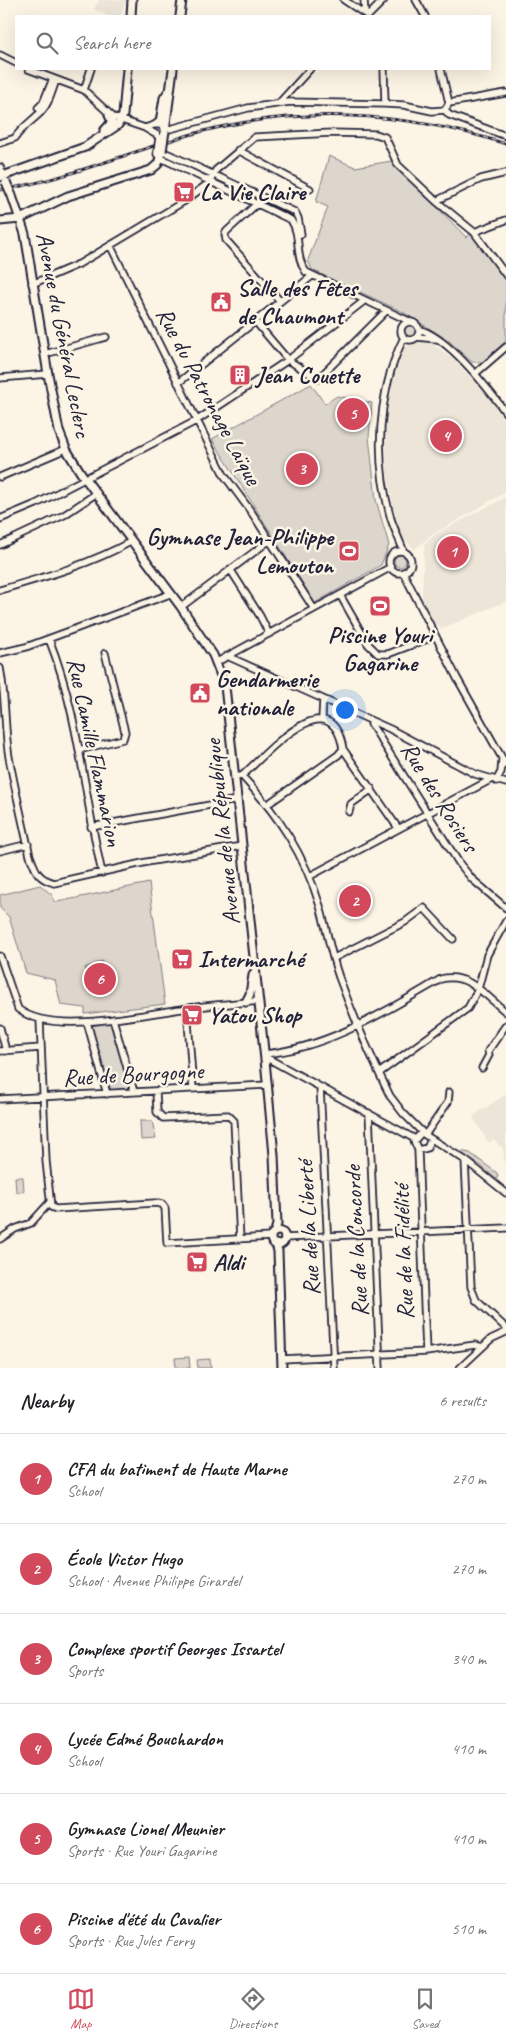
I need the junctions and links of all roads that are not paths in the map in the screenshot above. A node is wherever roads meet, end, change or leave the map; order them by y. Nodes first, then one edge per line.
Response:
1 (132, 0) edge
2 (182, 0) edge
3 (344, 0) edge
4 (364, 0) edge
5 (384, 0) edge
6 (416, 0) edge
7 (131, 15) edge
8 (180, 15) edge
9 (367, 15) edge
10 (424, 15) edge
11 (0, 55) edge
12 (15, 62) edge
13 (31, 70) edge
14 (91, 70) edge
15 (127, 70) edge
16 (173, 70) edge
17 (309, 70) edge
18 (384, 70) edge
19 (441, 70) edge
20 (55, 79) junction
21 (84, 90) junction
22 (170, 91) junction
23 (506, 92) edge
24 (280, 102) junction
25 (449, 103) junction
26 (385, 104) junction
27 (38, 108) dead end
28 (445, 110) junction
29 (109, 115) junction
30 (120, 120) junction
31 (157, 124) junction
32 (145, 128) junction
33 (165, 130) junction
34 (506, 136) edge
35 (93, 143) junction
36 (0, 144) edge
37 (238, 150) junction
38 (160, 154) junction
39 (0, 167) edge
40 (506, 173) edge
41 (212, 177) junction
42 (3, 178) edge
43 (310, 189) dead end
44 (263, 198) junction
45 (436, 202) junction
46 (258, 203) junction
47 (20, 219) junction
48 (506, 220) edge
49 (0, 221) edge
50 (474, 232) junction
51 (110, 247) junction
52 (504, 269) edge
53 (506, 275) edge
54 (312, 276) junction
55 (32, 284) junction
56 (364, 300) junction
57 (280, 301) junction
58 (386, 311) junction
59 (396, 316) junction
60 (255, 321) junction
61 (411, 322) junction
62 (402, 327) junction
63 (419, 329) junction
64 (106, 337) dead end
65 (418, 337) junction
66 (404, 338) junction
67 (438, 340) junction
68 (506, 347) edge
69 (45, 354) junction
70 (288, 360) junction
71 (476, 373) junction
72 (48, 374) junction
73 (0, 378) edge
74 (178, 383) junction
75 (506, 414) edge
76 (196, 421) junction
77 (66, 449) junction
78 (0, 477) edge
79 (85, 478) junction
80 (97, 493) junction
81 (0, 518) edge
82 (397, 535) junction
83 (270, 540) junction
84 (132, 541) junction
85 (0, 545) edge
86 (394, 552) junction
87 (404, 552) junction
88 (391, 567) junction
89 (230, 570) junction
90 (404, 572) junction
91 (0, 590) edge
92 (170, 594) junction
93 (340, 595) junction
94 (181, 607) junction
95 (314, 609) junction
96 (269, 634) junction
97 (435, 636) junction
98 (49, 639) junction
99 (0, 653) edge
100 (105, 653) dead end
101 (227, 656) junction
102 (217, 662) junction
103 (0, 668) edge
104 (323, 700) junction
105 (322, 719) junction
106 (372, 721) junction
107 (343, 749) junction
108 (80, 750) junction
109 (502, 760) junction
110 (506, 765) edge
111 (504, 771) edge
112 (239, 776) junction
113 (493, 780) junction
114 (506, 783) edge
115 (372, 789) junction
116 (237, 800) junction
117 (268, 804) junction
118 (349, 812) dead end
119 (427, 812) junction
120 (91, 827) junction
121 (398, 828) junction
122 (28, 844) junction
123 (242, 846) junction
124 (0, 851) edge
125 (102, 873) junction
126 (310, 876) junction
127 (506, 908) edge
128 (506, 921) edge
129 (453, 938) dead end
130 (0, 956) edge
131 (334, 958) junction
132 (254, 967) junction
133 (478, 988) junction
134 (258, 1001) junction
135 (246, 1002) junction
136 (187, 1008) junction
137 (506, 1012) edge
138 (113, 1019) junction
139 (40, 1020) junction
140 (87, 1022) junction
141 (506, 1025) edge
142 (360, 1026) junction
143 (0, 1028) edge
144 (41, 1048) junction
145 (3, 1051) edge
146 (265, 1057) junction
147 (482, 1068) dead end
148 (379, 1073) junction
149 (267, 1085) junction
150 (320, 1087) junction
151 (193, 1089) junction
152 (156, 1091) junction
153 (134, 1092) junction
154 (449, 1092) dead end
155 (107, 1094) junction
156 (44, 1097) junction
157 (0, 1099) edge
158 (369, 1113) junction
159 (424, 1134) junction
160 (415, 1139) junction
161 (431, 1139) junction
162 (418, 1150) junction
163 (465, 1160) junction
164 (506, 1193) edge
165 (50, 1205) junction
166 (506, 1228) edge
167 (468, 1230) junction
168 (274, 1232) junction
169 (422, 1232) junction
170 (375, 1234) junction
171 (327, 1236) junction
172 (286, 1238) junction
173 (0, 1239) edge
174 (240, 1239) junction
175 (278, 1246) junction
176 (506, 1330) edge
177 (482, 1347) junction
178 (426, 1352) junction
179 (380, 1354) junction
180 (333, 1357) junction
181 (282, 1360) junction
182 (282, 1368) edge
183 (334, 1368) edge
184 (380, 1368) edge
185 (460, 1368) edge

1 - 7 main road
2 - 8 main road
3 - 9 street
4 - 9 street
5 - 9 street
6 - 10 street
11 - 12 street
13 - 20 street
14 - 21 street
15 - 30 main road
16 - 22 main road
17 - 24 street
18 - 26 street
19 - 25 street
20 - 21 street
20 - 27 street
20 - 36 street
21 - 29 street
22 - 31 main road
22 - 33 main road
23 - 25 street
24 - 26 street
24 - 33 street
25 - 28 street
26 - 28 street
28 - 34 street
29 - 30 street
29 - 35 main road
30 - 32 street
30 - 35 main road
31 - 32 street
31 - 33 street
32 - 38 street, bridge
33 - 38 main road, bridge
35 - 42 main road
37 - 41 street
37 - 43 street
37 - 45 street
38 - 41 street
38 - 47 main road
39 - 42 street
40 - 45 street
41 - 44 street
41 - 46 street
41 - 51 street
42 - 47 main road, Avenue du Général Leclerc, bridge
44 - 46 street
44 - 54 street
45 - 50 street
46 - 54 street
46 - 57 street
47 - 49 main road
47 - 55 main road, Avenue du Général Leclerc
48 - 50 street
50 - 52 street
51 - 55 street
51 - 74 street, Rue du Patronage Laïque
52 - 53 street
54 - 56 street
54 - 57 street
55 - 69 main road, Avenue du Général Leclerc
56 - 58 street
56 - 70 street
57 - 60 street
58 - 59 street
58 - 70 street
59 - 61 street
59 - 62 street
60 - 70 street
60 - 74 street
61 - 62 street
61 - 63 street
62 - 66 street
63 - 65 street
63 - 67 street
64 - 69 street
65 - 66 street
65 - 67 street
66 - 82 street
67 - 71 street
68 - 71 street
69 - 72 main road, Avenue du Général Leclerc
70 - 76 street
71 - 75 street
72 - 73 street
72 - 77 main road, Avenue du Général Leclerc
74 - 76 street, Rue du Patronage Laïque
76 - 79 street
76 - 83 street, Rue du Patronage Laïque
77 - 78 street
77 - 79 main road, Avenue du Général Leclerc
79 - 80 main road, Avenue de la République
79 - 81 street
80 - 84 main road, Avenue de la République
80 - 85 street
82 - 86 street
82 - 87 street
83 - 89 street
83 - 95 street, Rue du Patronage Laïque
84 - 91 street
84 - 92 main road, Avenue de la République
86 - 87 street
86 - 88 street
87 - 90 street
88 - 90 street
88 - 93 street
89 - 94 street
89 - 96 street
90 - 97 street
92 - 94 main road, Avenue de la République
92 - 98 street
93 - 95 street
93 - 97 street
94 - 102 main road, Avenue de la République
95 - 96 street
96 - 101 street
97 - 109 street
98 - 99 street
98 - 108 street, Rue Camille Flammarion
100 - 108 street
101 - 102 street
101 - 104 street
102 - 112 main road, Avenue de la République
103 - 122 street
104 - 105 street
104 - 106 street
105 - 107 street
105 - 112 street
106 - 113 street
106 - 119 street, Rue des Rosiers
107 - 115 street
107 - 117 street
108 - 120 street, Rue Camille Flammarion
109 - 110 street
109 - 111 street
111 - 113 street
112 - 116 main road, Avenue de la République
112 - 117 street
113 - 114 street
113 - 119 street
115 - 118 street
115 - 121 street
116 - 120 street
116 - 123 main road, Avenue de la République
117 - 126 street
119 - 121 street
119 - 127 street, Rue des Rosiers
120 - 125 street, Rue Camille Flammarion
121 - 126 street
122 - 124 street
122 - 125 street
123 - 125 street
123 - 132 main road, Avenue de la République
126 - 131 street
128 - 133 street
129 - 131 street
130 - 139 street
131 - 142 street
132 - 134 main road, Avenue de la République
132 - 135 main road
133 - 137 street
133 - 142 street
133 - 148 street
134 - 135 street
134 - 146 main road, Avenue de la République
135 - 136 street
136 - 138 street
136 - 151 street
138 - 140 street
138 - 153 street
139 - 140 street
139 - 144 street
140 - 155 street
141 - 147 street
142 - 146 street
142 - 148 street
143 - 145 street
144 - 145 street
144 - 156 street
146 - 149 main road, Avenue de la République
146 - 150 street
148 - 159 street
149 - 151 street, Rue de Bourgogne
149 - 168 main road, Avenue de la République
150 - 158 street
150 - 171 street, Rue de la Liberté
151 - 152 street, Rue de Bourgogne
152 - 153 street, Rue de Bourgogne
152 - 174 street
153 - 155 street, Rue de Bourgogne
154 - 159 street
155 - 156 street, Rue de Bourgogne
156 - 157 street, Rue de Bourgogne
156 - 165 street
158 - 160 street
158 - 170 street, Rue de la Concorde
159 - 160 street
159 - 161 street
160 - 162 street
161 - 162 street
161 - 163 street
162 - 169 street, Rue de la Fidélité
163 - 164 street
163 - 167 street
165 - 173 street
165 - 174 street
166 - 167 street
167 - 169 street
167 - 176 street
168 - 172 main road
168 - 174 street
168 - 175 main road
169 - 170 street
169 - 178 street, Rue de la Fidélité
170 - 171 street
170 - 179 street, Rue de la Concorde
171 - 172 street
171 - 180 street, Rue de la Liberté
172 - 175 main road
175 - 181 main road
176 - 177 street
177 - 178 street
177 - 185 street
178 - 179 street
179 - 180 street
179 - 184 street, Rue de la Concorde
180 - 181 street
180 - 183 street, Rue de la Liberté
181 - 182 main road

